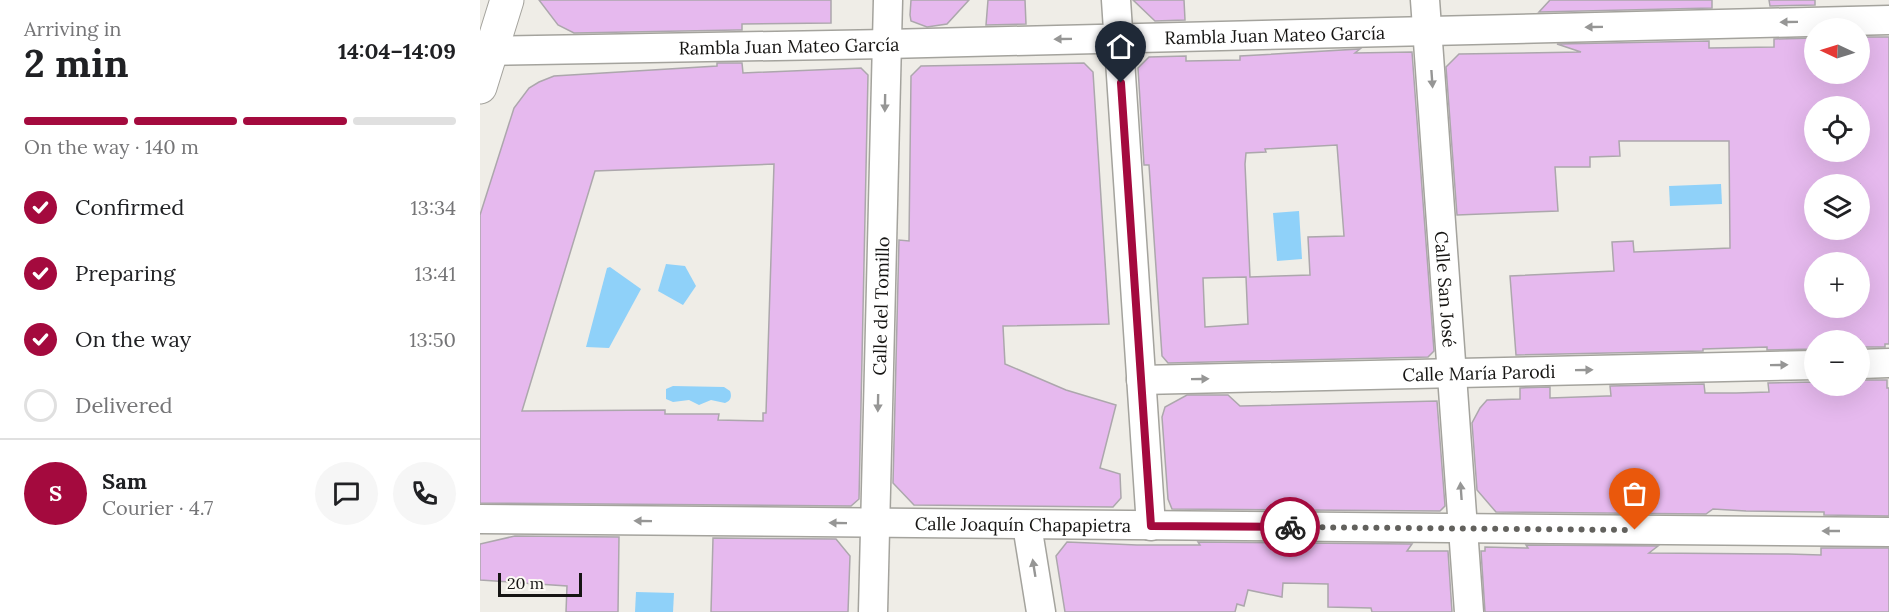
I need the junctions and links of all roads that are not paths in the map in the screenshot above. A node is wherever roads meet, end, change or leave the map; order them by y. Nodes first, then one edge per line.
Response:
1 (507, 0) edge
2 (888, 0) edge
3 (1116, 0) edge
4 (1425, 0) edge
5 (1889, 20) edge
6 (1428, 30) junction
7 (1118, 37) junction
8 (887, 44) junction
9 (485, 51) edge
10 (480, 87) edge
11 (1889, 363) edge
12 (1870, 364) edge
13 (1804, 365) edge
14 (1452, 373) junction
15 (1141, 380) junction
16 (480, 519) edge
17 (875, 523) junction
18 (1027, 525) junction
19 (1151, 526) junction
20 (1463, 529) junction
21 (1889, 532) edge
22 (873, 612) edge
23 (1041, 612) edge
24 (1469, 612) edge

1 - 9 main road
2 - 8 street, Calle del Tomillo
3 - 7 street
4 - 6 street, Calle San José
5 -> 6 street, Rambla Juan Mateo García
6 - 7 street, Rambla Juan Mateo García
6 -> 14 street, Calle San José
7 -> 8 street, Rambla Juan Mateo García
7 - 15 street
8 - 9 street, Rambla Juan Mateo García
8 -> 17 street, Calle del Tomillo
9 - 10 main road
11 - 12 street
14 -> 13 street, Calle María Parodi
15 -> 14 street, Calle María Parodi
20 -> 14 street, Calle San José
15 - 19 street
17 -> 16 street, Calle Joaquín Chapapietra
17 - 18 street, Calle Joaquín Chapapietra
17 - 22 street, Calle del Tomillo
18 - 19 street, Calle Joaquín Chapapietra
23 -> 18 street
19 - 20 street, Calle Joaquín Chapapietra
21 -> 20 street, Calle Joaquín Chapapietra
20 - 24 street, Calle San José

